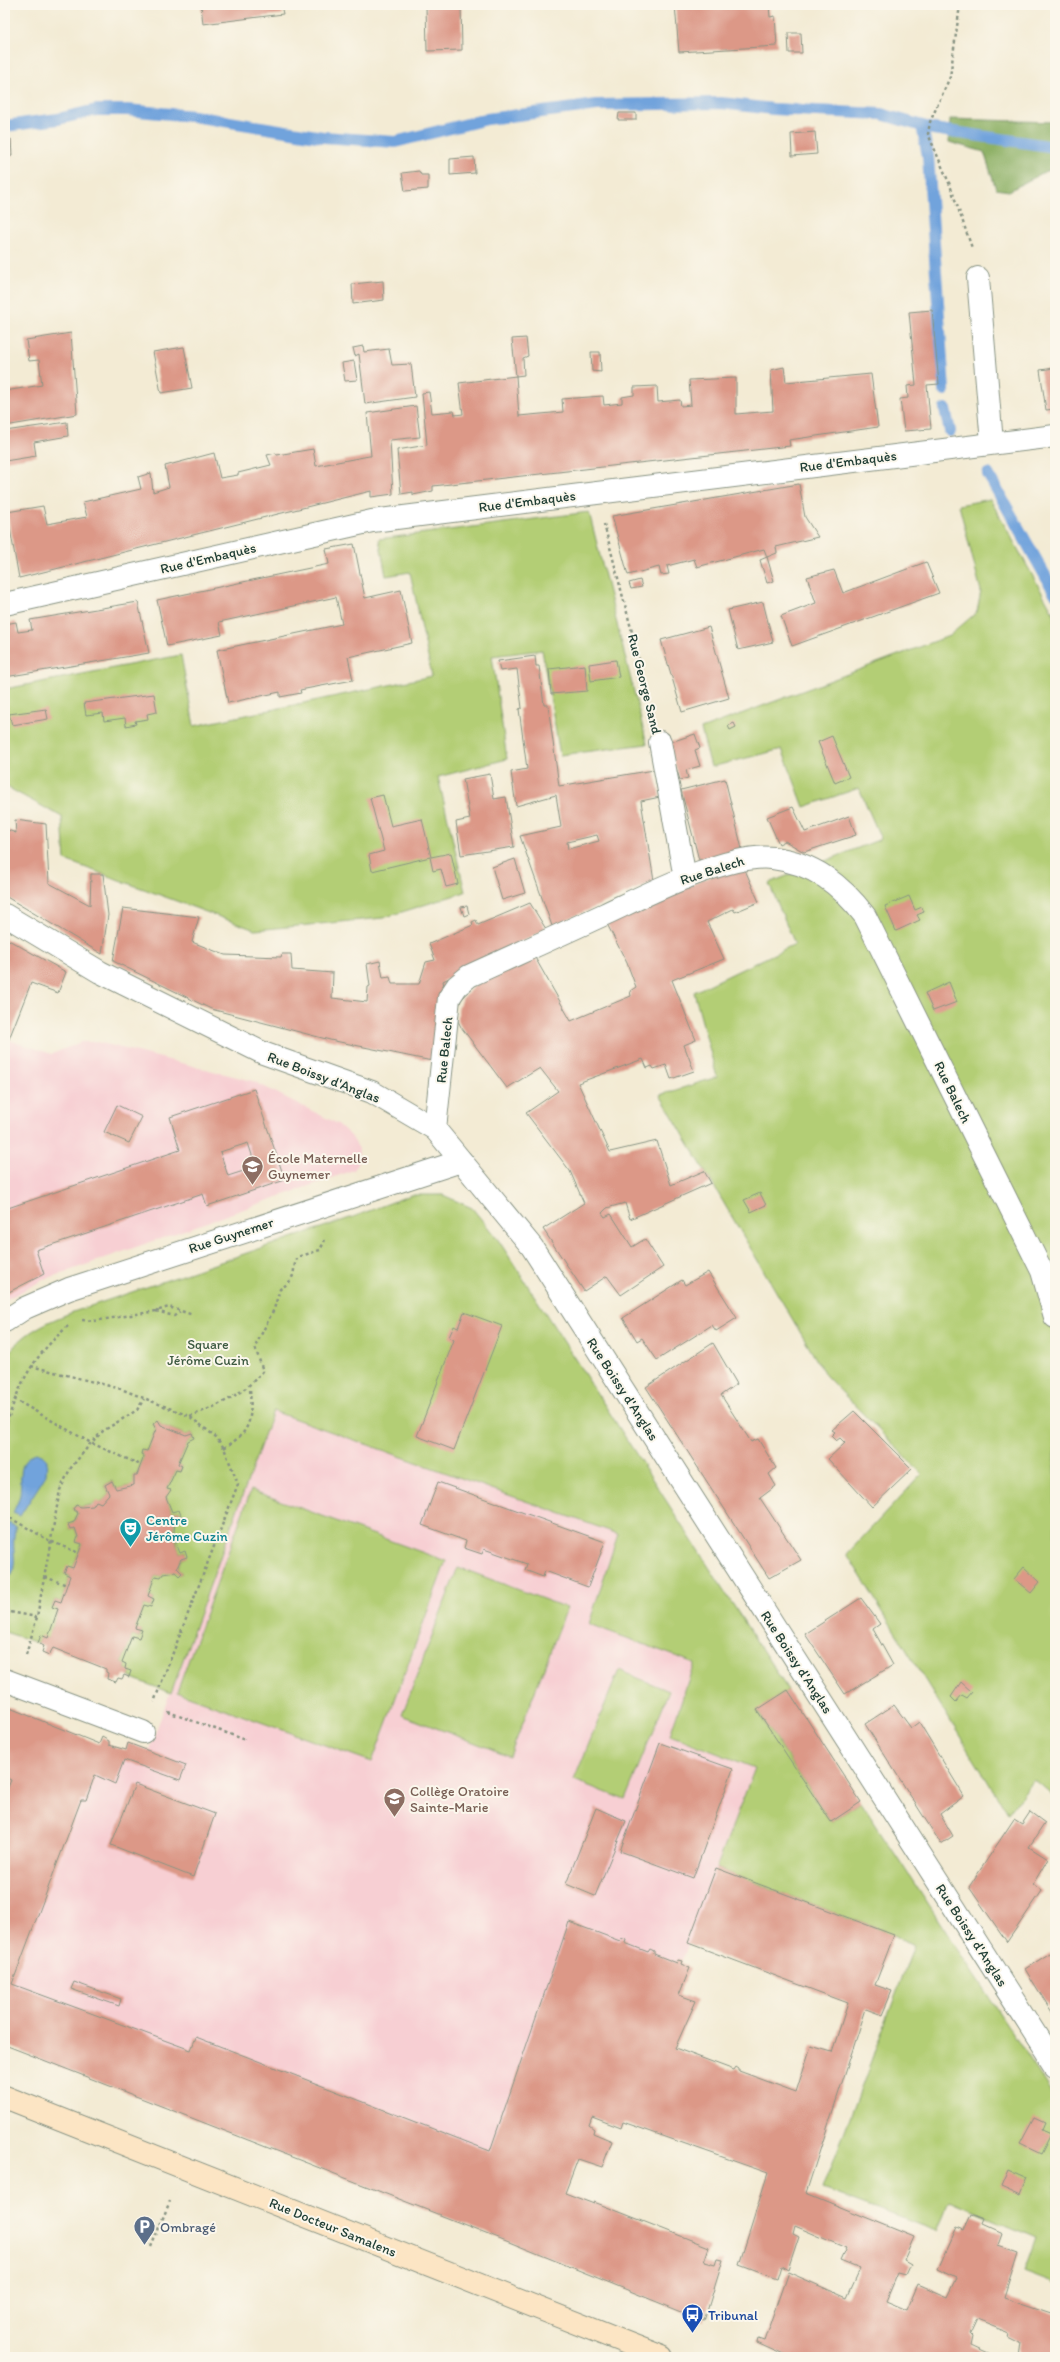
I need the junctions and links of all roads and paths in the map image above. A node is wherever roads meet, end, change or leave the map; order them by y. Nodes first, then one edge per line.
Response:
1 (960, 5) edge
2 (978, 278) joint
3 (1055, 436) edge
4 (992, 443) junction
5 (596, 492) junction
6 (5, 604) edge
7 (660, 742) joint
8 (685, 878) junction
9 (5, 915) edge
10 (435, 1130) junction
11 (461, 1161) junction
12 (326, 1236) dead end
13 (156, 1311) junction
14 (180, 1312) junction
15 (193, 1315) dead end
16 (1055, 1317) edge
17 (79, 1320) dead end
18 (5, 1321) edge
19 (74, 1323) dead end
20 (31, 1366) junction
21 (250, 1386) junction
22 (14, 1399) junction
23 (144, 1399) junction
24 (189, 1416) junction
25 (5, 1429) edge
26 (91, 1443) junction
27 (224, 1448) junction
28 (141, 1465) dead end
29 (5, 1515) edge
30 (50, 1540) junction
31 (79, 1553) dead end
32 (45, 1577) junction
33 (68, 1585) dead end
34 (5, 1611) edge
35 (37, 1617) junction
36 (10, 1682) edge
37 (152, 1706) junction
38 (143, 1732) joint
39 (246, 1740) dead end
40 (1055, 2065) edge
41 (5, 2097) edge
42 (170, 2202) dead end
43 (151, 2247) dead end
44 (660, 2357) edge

1 - 2 path
2 - 4 street
3 - 4 street, Rue d'Embaquès
4 - 5 street, Rue d'Embaquès
5 - 6 street, Rue d'Embaquès
5 - 7 path, Rue George Sand
7 - 8 street, Rue George Sand
8 - 10 street, Rue Balech
8 - 16 street, Rue Balech
9 - 10 street, Rue Boissy d'Anglas
10 - 11 street, Rue Boissy d'Anglas
11 - 18 street, Rue Guynemer
11 - 40 street, Rue Boissy d'Anglas
12 - 21 path
13 - 14 path
13 - 14 path
13 - 17 path
14 - 15 path
19 - 20 path
20 - 22 path
20 - 23 path
21 - 24 path
21 - 27 path
22 - 25 path
22 - 26 path
23 - 24 path
23 - 26 path
24 - 27 path
26 - 28 path
26 - 30 path
27 - 37 path
29 - 30 path
30 - 31 path
30 - 32 path
32 - 33 path
32 - 35 path
34 - 35 path
35 - 36 path
36 - 38 street
37 - 38 path
37 - 39 path
41 - 44 main road, Rue Docteur Samalens
42 - 43 path

